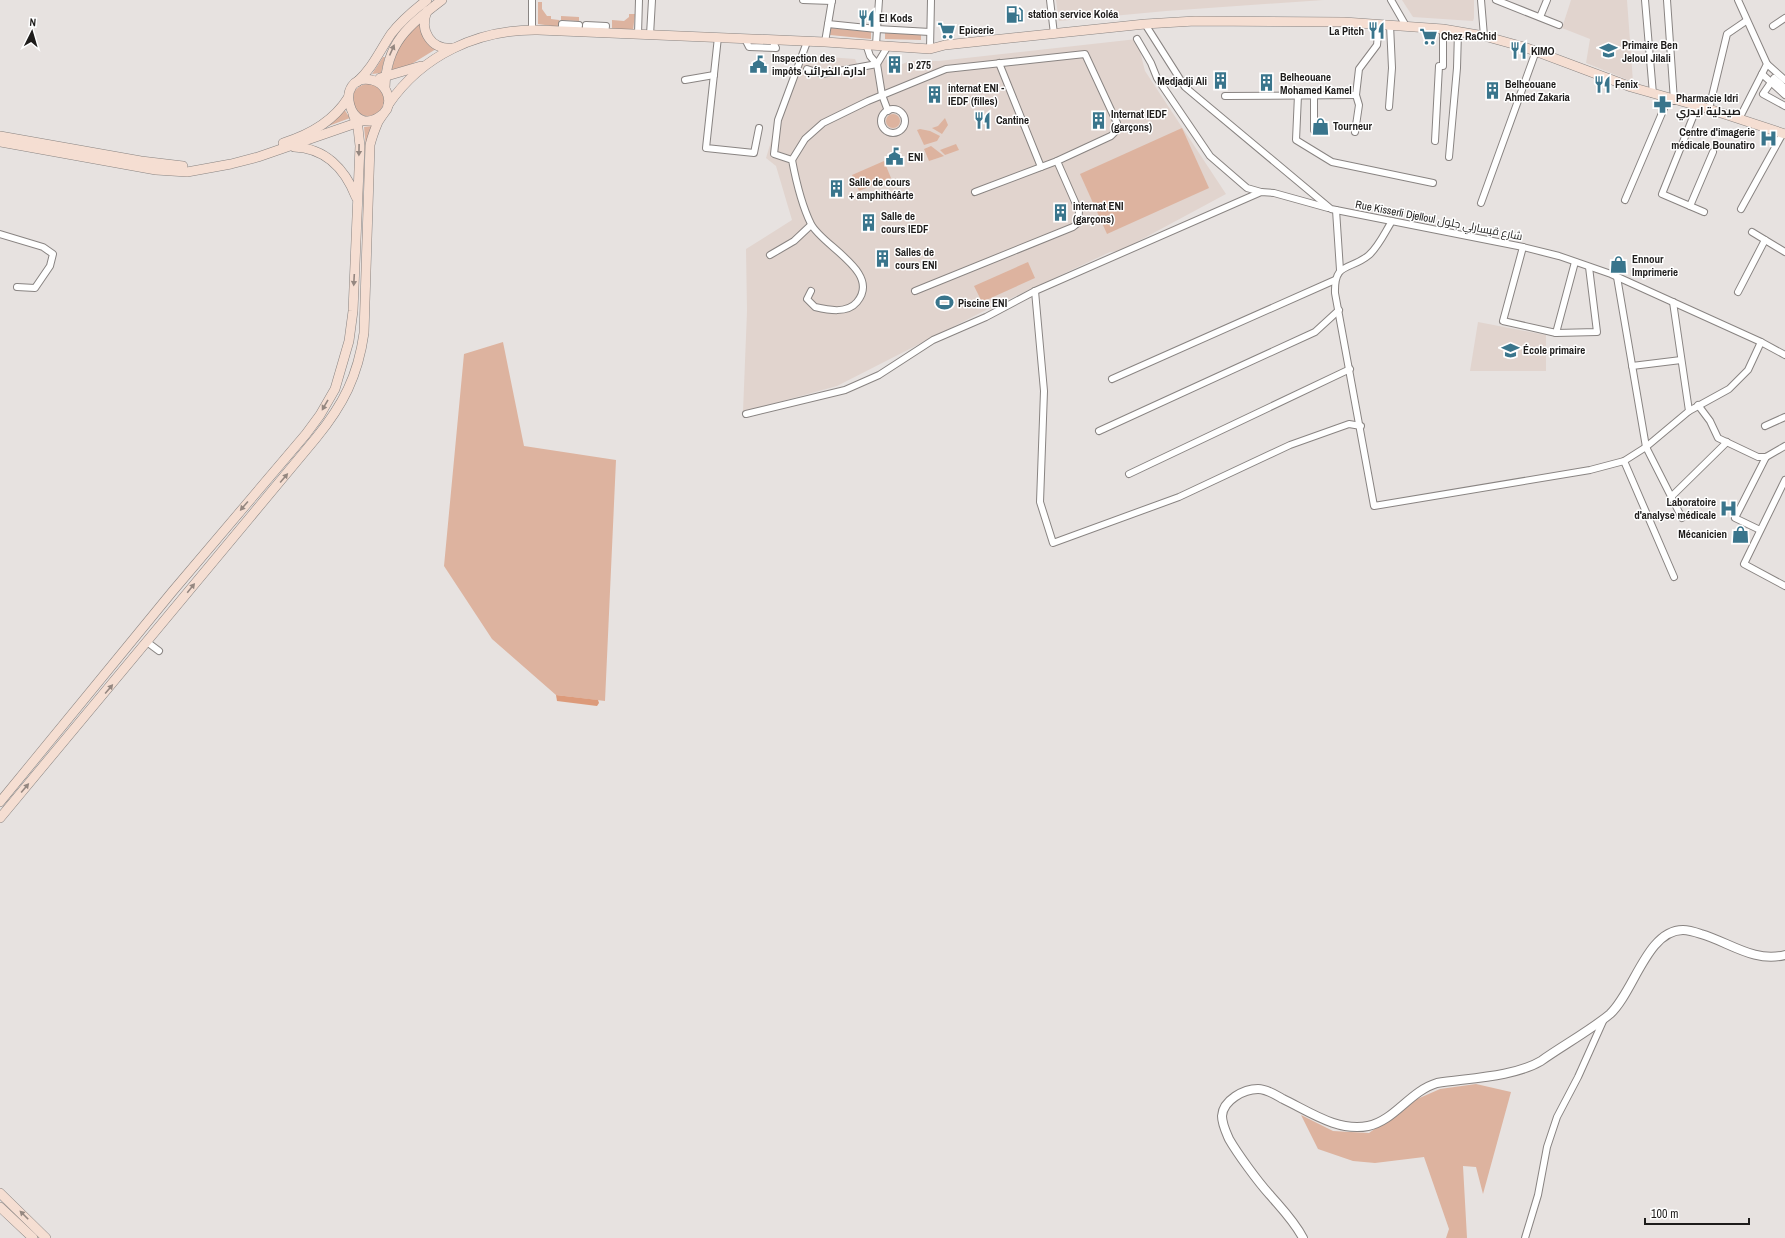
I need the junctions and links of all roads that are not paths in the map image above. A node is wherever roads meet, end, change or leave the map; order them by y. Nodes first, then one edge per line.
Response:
1 (427, 0) edge
2 (442, 0) edge
3 (532, 0) edge
4 (639, 0) edge
5 (652, 0) edge
6 (803, 0) edge
7 (832, 0) edge
8 (880, 0) edge
9 (931, 0) edge
10 (1050, 0) edge
11 (1391, 0) edge
12 (1481, 0) edge
13 (1496, 0) edge
14 (1546, 0) edge
15 (1645, 0) edge
16 (1667, 0) edge
17 (1738, 0) edge
18 (427, 11) junction
19 (1540, 17) junction
20 (1785, 18) edge
21 (1746, 21) junction
22 (828, 24) junction
23 (1145, 24) junction
24 (1379, 24) junction
25 (1390, 25) junction
26 (1559, 25) dead end
27 (1406, 26) junction
28 (1773, 26) dead end
29 (877, 29) junction
30 (1443, 29) junction
31 (532, 30) junction
32 (1458, 31) junction
33 (930, 32) junction
34 (638, 34) junction
35 (1054, 34) junction
36 (650, 35) junction
37 (1484, 36) junction
38 (718, 37) junction
39 (1137, 39) dead end
40 (807, 42) junction
41 (825, 42) junction
42 (866, 44) junction
43 (876, 46) junction
44 (888, 46) junction
45 (455, 48) junction
46 (930, 49) junction
47 (1536, 51) junction
48 (999, 63) junction
49 (877, 64) junction
50 (1767, 64) junction
51 (424, 65) junction
52 (806, 69) dead end
53 (1762, 74) junction
54 (714, 75) junction
55 (385, 77) junction
56 (370, 80) junction
57 (685, 80) dead end
58 (1785, 80) edge
59 (1771, 82) junction
60 (356, 83) junction
61 (385, 88) junction
62 (1785, 88) edge
63 (1653, 94) junction
64 (882, 95) junction
65 (1298, 95) junction
66 (1314, 95) junction
67 (1356, 95) junction
68 (1785, 95) edge
69 (1225, 96) dead end
70 (348, 98) junction
71 (1671, 100) junction
72 (388, 105) junction
73 (1785, 106) edge
74 (1388, 107) dead end
75 (1697, 107) junction
76 (1709, 109) junction
77 (888, 110) dead end
78 (352, 113) junction
79 (383, 114) junction
80 (1738, 119) junction
81 (368, 120) junction
82 (356, 122) junction
83 (759, 128) dead end
84 (1314, 130) dead end
85 (1355, 132) dead end
86 (1784, 133) edge
87 (0, 136) edge
88 (1435, 140) dead end
89 (0, 142) edge
90 (290, 147) junction
91 (1713, 152) dead end
92 (1449, 157) dead end
93 (792, 160) junction
94 (1057, 161) junction
95 (1041, 167) junction
96 (1433, 183) dead end
97 (975, 192) dead end
98 (1261, 192) junction
99 (356, 199) junction
100 (1625, 200) dead end
101 (1481, 203) dead end
102 (1690, 206) junction
103 (1333, 209) junction
104 (1741, 209) dead end
105 (1704, 212) dead end
106 (1392, 221) junction
107 (811, 225) junction
108 (1752, 232) dead end
109 (0, 234) edge
110 (1764, 240) junction
111 (1523, 247) junction
112 (1785, 252) edge
113 (770, 255) dead end
114 (1575, 262) junction
115 (1589, 267) junction
116 (1340, 270) junction
117 (1617, 277) junction
118 (1334, 280) junction
119 (17, 287) dead end
120 (811, 291) dead end
121 (915, 291) dead end
122 (1035, 291) junction
123 (1738, 292) dead end
124 (1672, 302) junction
125 (1339, 310) junction
126 (1556, 333) junction
127 (1760, 342) junction
128 (1785, 355) edge
129 (1681, 360) junction
130 (1632, 366) junction
131 (1350, 369) junction
132 (1112, 379) dead end
133 (1698, 405) junction
134 (1689, 411) junction
135 (746, 414) dead end
136 (1785, 417) edge
137 (1361, 426) junction
138 (1765, 426) dead end
139 (1099, 431) dead end
140 (1727, 442) junction
141 (1785, 446) edge
142 (1646, 447) junction
143 (1766, 457) junction
144 (1624, 461) junction
145 (1129, 474) dead end
146 (1785, 480) edge
147 (1671, 497) junction
148 (1682, 518) dead end
149 (1760, 530) junction
150 (1674, 577) dead end
151 (1785, 586) edge
152 (147, 642) junction
153 (159, 651) dead end
154 (0, 802) edge
155 (0, 818) edge
156 (1785, 955) edge
157 (1605, 1017) junction
158 (0, 1193) edge
159 (0, 1207) edge
160 (33, 1238) edge
161 (46, 1238) edge
162 (1303, 1238) edge
163 (1525, 1238) edge

1 - 60 main road
2 - 18 main road
3 - 31 street
4 - 34 street
5 - 36 street
6 - 7 street
7 - 22 street
8 - 29 street
9 - 33 street
10 - 35 street
11 - 27 street
12 - 37 street
13 - 19 street
14 - 19 street
15 - 63 street
16 - 71 street
17 - 21 street
18 - 45 main road
55 -> 18 main road
19 - 26 street
20 - 28 street
21 - 50 street
21 - 76 street
22 - 29 street
22 - 41 street
23 - 24 main road
23 - 35 main road
23 - 103 street, Rue Kisserli Djelloul شارع قيسارلي جلول
24 - 25 main road
24 - 67 street
25 - 27 main road
25 - 74 street
27 - 30 main road
29 - 33 street
29 - 43 street
30 - 32 main road
30 - 88 street
31 - 34 main road
31 - 45 main road
32 - 37 main road
32 - 92 street
33 - 46 street
34 - 36 main road
35 - 46 main road
36 - 38 main road
37 - 47 main road
38 - 40 main road
38 - 54 street
39 - 98 street
40 - 41 main road
40 - 93 street
41 - 42 main road
42 - 43 main road
42 - 49 street
43 - 44 main road
44 - 46 main road
44 - 49 street
45 - 51 main road
47 - 63 main road
47 - 101 street
48 - 64 street
48 - 94 street
48 - 95 street
49 - 52 street
49 - 64 street
50 - 53 street
50 - 58 street
51 - 55 main road
51 - 72 main road
53 - 59 street
53 - 80 street
54 - 57 street
54 - 83 street
55 - 56 main road
55 - 61 main road
56 - 60 main road
56 - 61 main road
59 - 62 street
59 - 68 street
59 - 73 street
60 - 70 main road
61 - 72 main road
63 - 71 main road
64 - 77 street
64 - 93 street
65 - 66 street
65 - 69 street
65 - 96 street
66 - 67 street
66 - 84 street
67 - 85 street
70 - 78 main road
70 - 87 main road
71 - 75 main road
71 - 100 street
72 - 79 main road
75 - 76 main road
75 - 102 street
76 - 80 main road
78 - 81 main road
78 - 82 main road
79 - 81 main road
152 -> 79 main road
80 - 86 main road
81 - 82 main road
82 - 90 main road
82 -> 99 main road
86 - 104 street
89 - 90 main road
90 - 99 main road
91 - 102 street
93 - 107 street
94 - 95 street
94 - 121 street
95 - 97 street
98 - 103 street
98 - 122 street
99 -> 154 main road
102 - 105 street
103 - 106 street, Rue Kisserli Djelloul شارع قيسارلي جلول
103 - 116 street
106 - 111 street, Rue Kisserli Djelloul شارع قيسارلي جلول
106 - 116 street
107 - 113 street
107 - 120 street
108 - 110 street
109 - 119 street
110 - 112 street
110 - 123 street
111 - 114 street, Rue Kisserli Djelloul شارع قيسارلي جلول
111 - 126 street
114 - 115 street, Rue Kisserli Djelloul شارع قيسارلي جلول
114 - 126 street
115 - 117 street, Rue Kisserli Djelloul شارع قيسارلي جلول
115 - 126 street
116 - 118 street
117 - 124 street, Rue Kisserli Djelloul شارع قيسارلي جلول
117 - 130 street
118 - 125 street
118 - 132 street
122 - 135 street
122 - 137 street
124 - 127 street, Rue Kisserli Djelloul شارع قيسارلي جلول
124 - 129 street
125 - 131 street
125 - 139 street
127 - 128 street, Rue Kisserli Djelloul شارع قيسارلي جلول
127 - 133 street
129 - 130 street
129 - 134 street
130 - 142 street
131 - 137 street
131 - 145 street
133 - 134 street
133 - 140 street
134 - 142 street
136 - 138 street
137 - 144 street
140 - 143 street
140 - 147 street
141 - 143 street
142 - 144 street
142 - 147 street
143 - 149 street
144 - 150 street
146 - 149 street
147 - 148 street
149 - 151 street
152 - 153 street
155 -> 152 main road
156 - 157 street
157 - 162 street
157 - 163 street
161 -> 158 main road
159 - 160 main road

